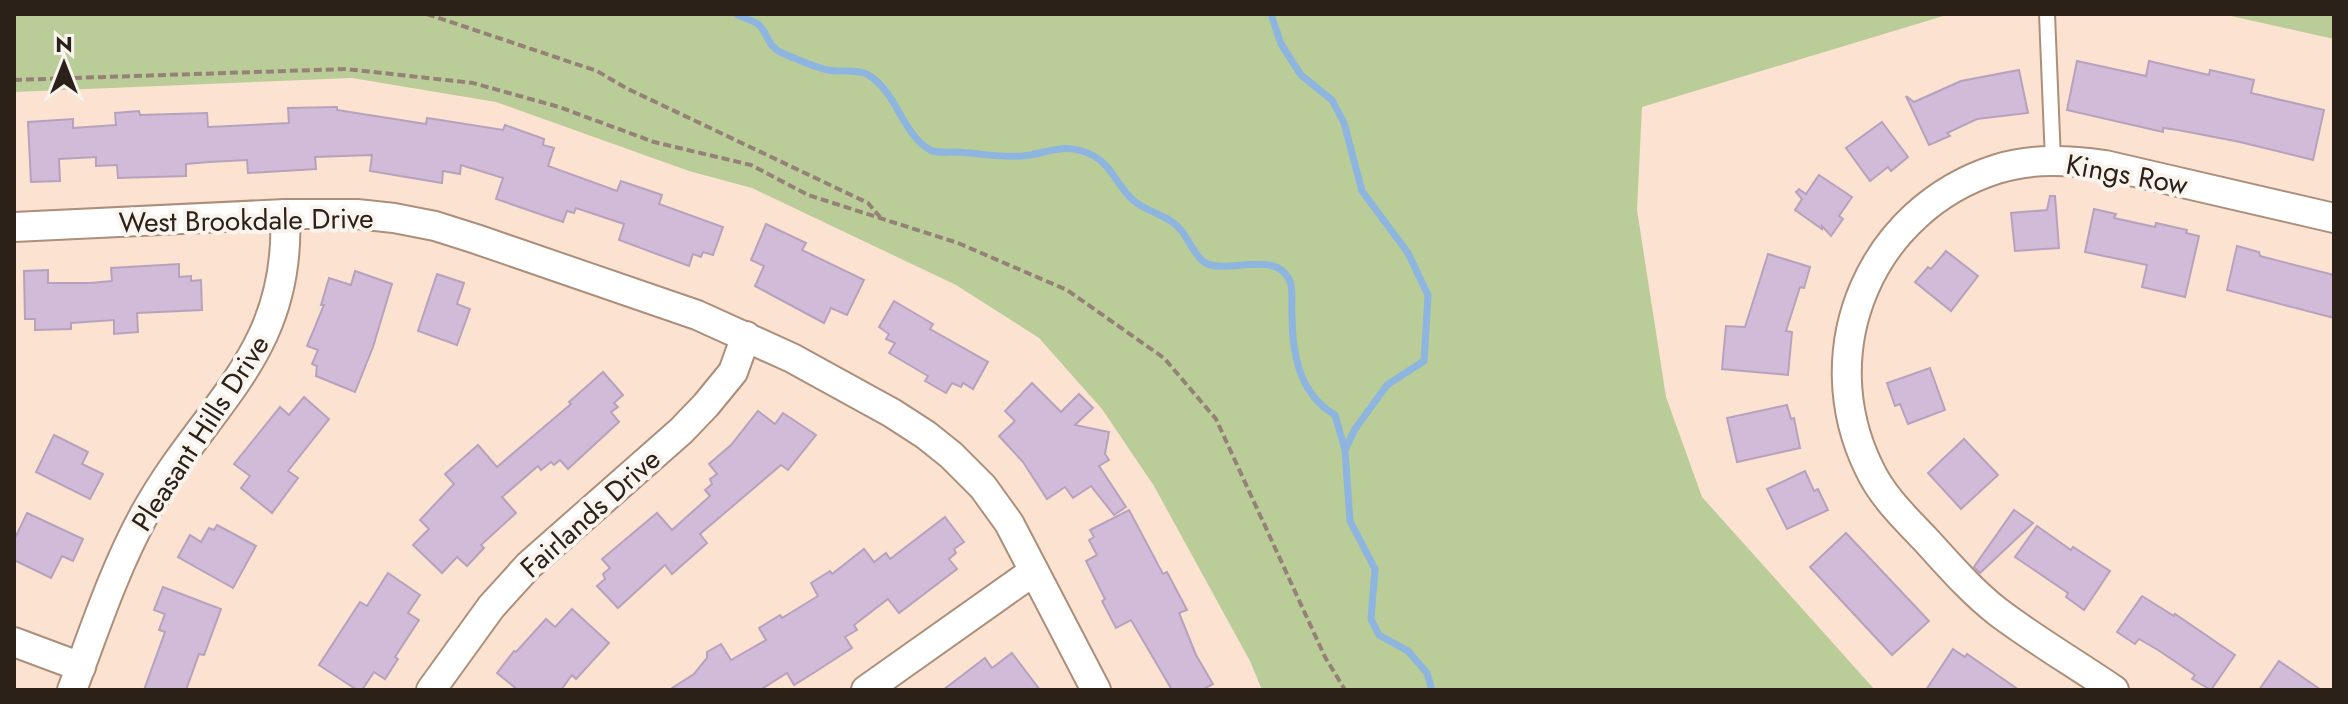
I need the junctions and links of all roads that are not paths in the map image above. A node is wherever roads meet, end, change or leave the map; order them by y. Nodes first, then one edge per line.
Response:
1 (2047, 14) edge
2 (2053, 161) junction
3 (285, 214) junction
4 (2334, 218) edge
5 (14, 227) edge
6 (746, 336) junction
7 (1034, 571) junction
8 (14, 642) edge
9 (77, 679) edge
10 (431, 690) edge
11 (866, 690) edge
12 (1096, 690) edge
13 (2114, 690) edge

1 - 2 lane
2 - 4 street, Kings Row
2 - 13 street, Kings Row
3 - 5 street, West Brookdale Drive
3 - 6 street, West Brookdale Drive
3 - 9 street, Pleasant Hills Drive
6 - 7 street, West Brookdale Drive
6 - 10 street, Fairlands Drive
7 - 11 street
7 - 12 street, West Brookdale Drive
8 - 9 street

